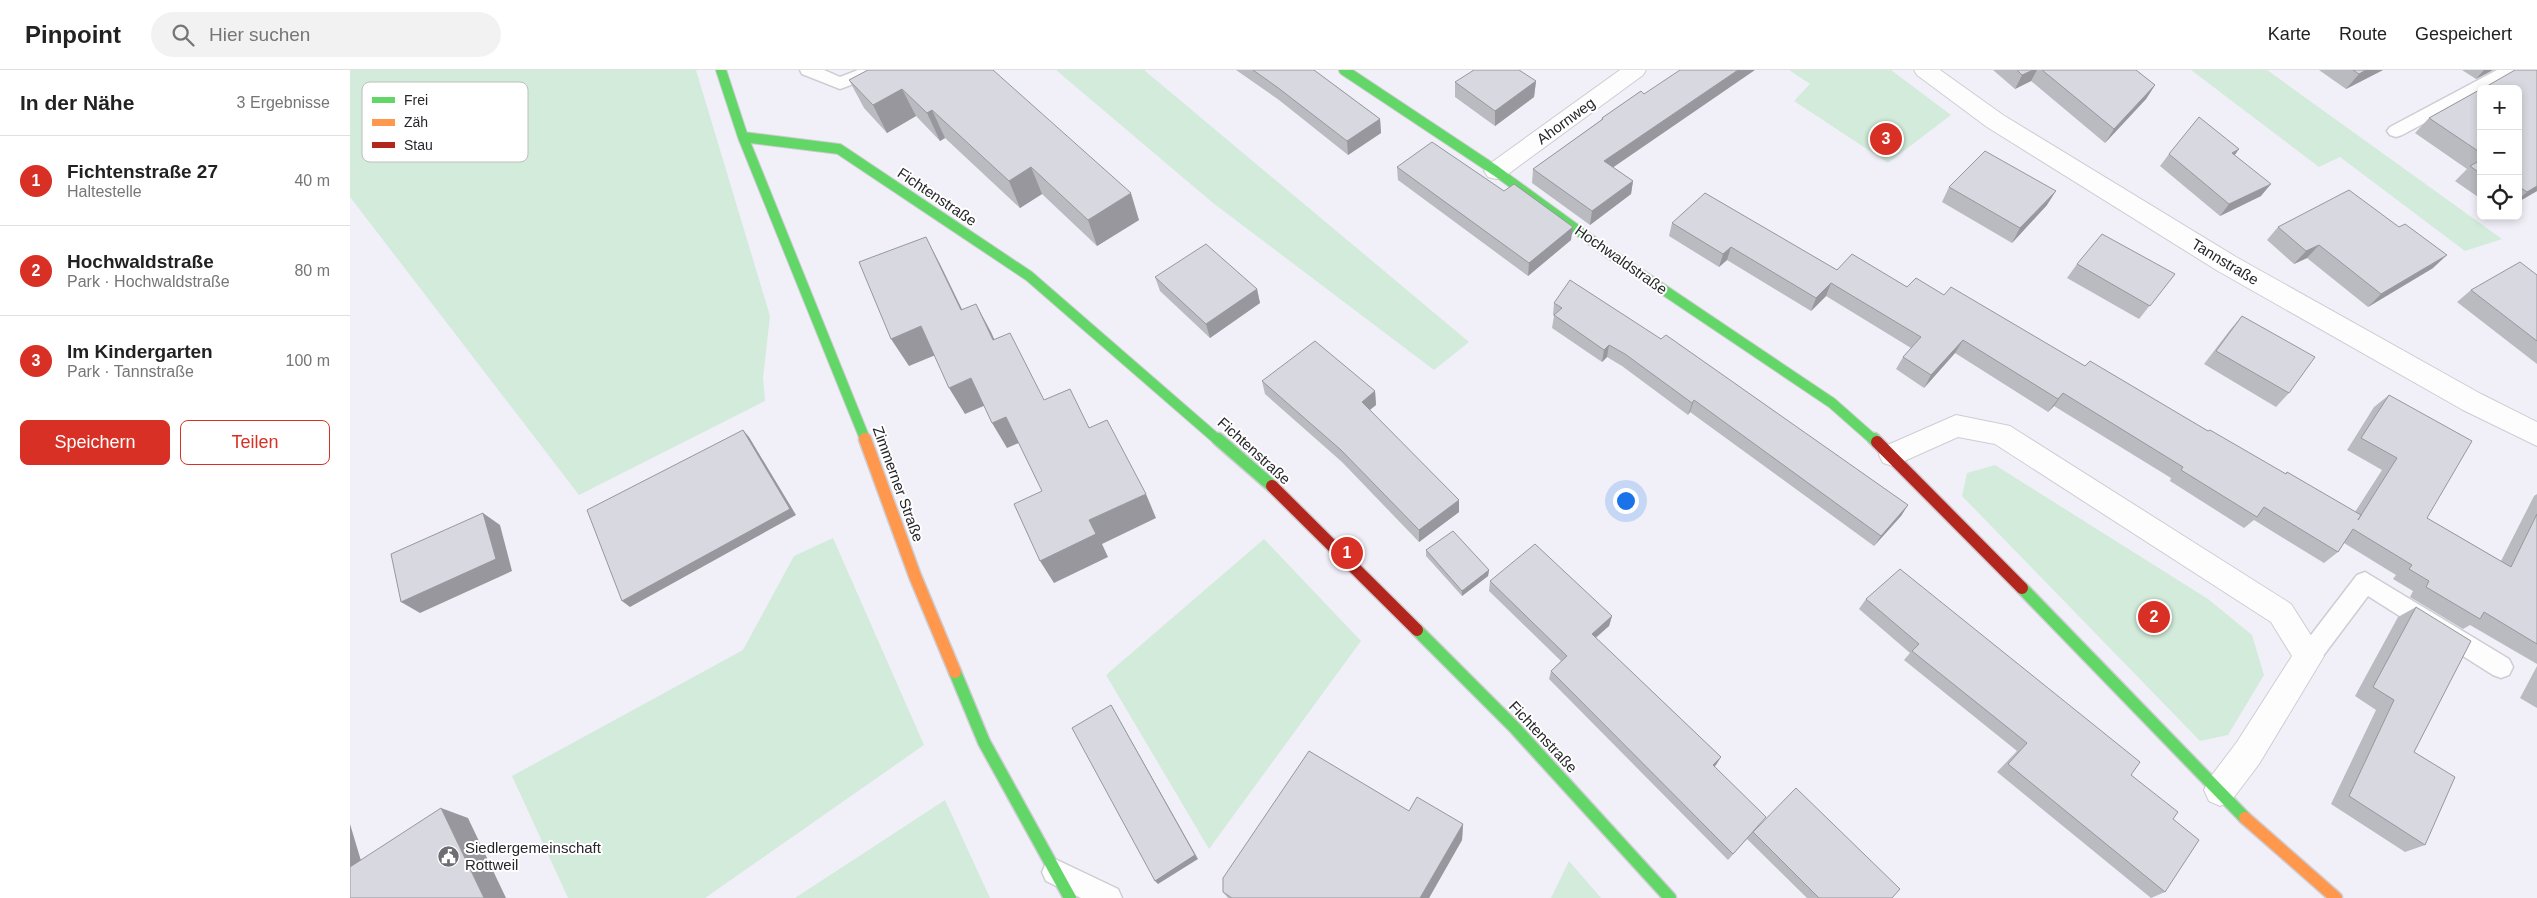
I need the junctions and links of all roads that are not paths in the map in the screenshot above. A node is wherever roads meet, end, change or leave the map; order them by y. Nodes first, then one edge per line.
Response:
1 (721, 70) edge
2 (808, 70) edge
3 (875, 70) edge
4 (1344, 70) edge
5 (1635, 70) edge
6 (1925, 70) edge
7 (2511, 70) edge
8 (2396, 131) dead end
9 (743, 136) junction
10 (1496, 172) junction
11 (2537, 435) edge
12 (1893, 455) junction
13 (2309, 656) junction
14 (2501, 667) dead end
15 (2220, 790) junction
16 (1055, 872) junction
17 (1070, 898) edge
18 (1108, 898) edge
19 (1670, 898) edge
20 (2336, 898) edge

1 - 9 street, Zimmerner Straße
2 - 3 lane
4 - 10 street, Hochwaldstraße
5 - 10 street, Ahornweg
6 - 11 street, Tannstraße
7 - 8 lane
9 - 16 street, Zimmerner Straße
9 - 19 street, Fichtenstraße
10 - 12 street, Hochwaldstraße
12 - 13 street
12 - 15 street, Hochwaldstraße
13 - 14 lane
13 - 15 street
15 - 20 street, Hochwaldstraße
16 - 17 street, Zimmerner Straße
16 - 18 lane

